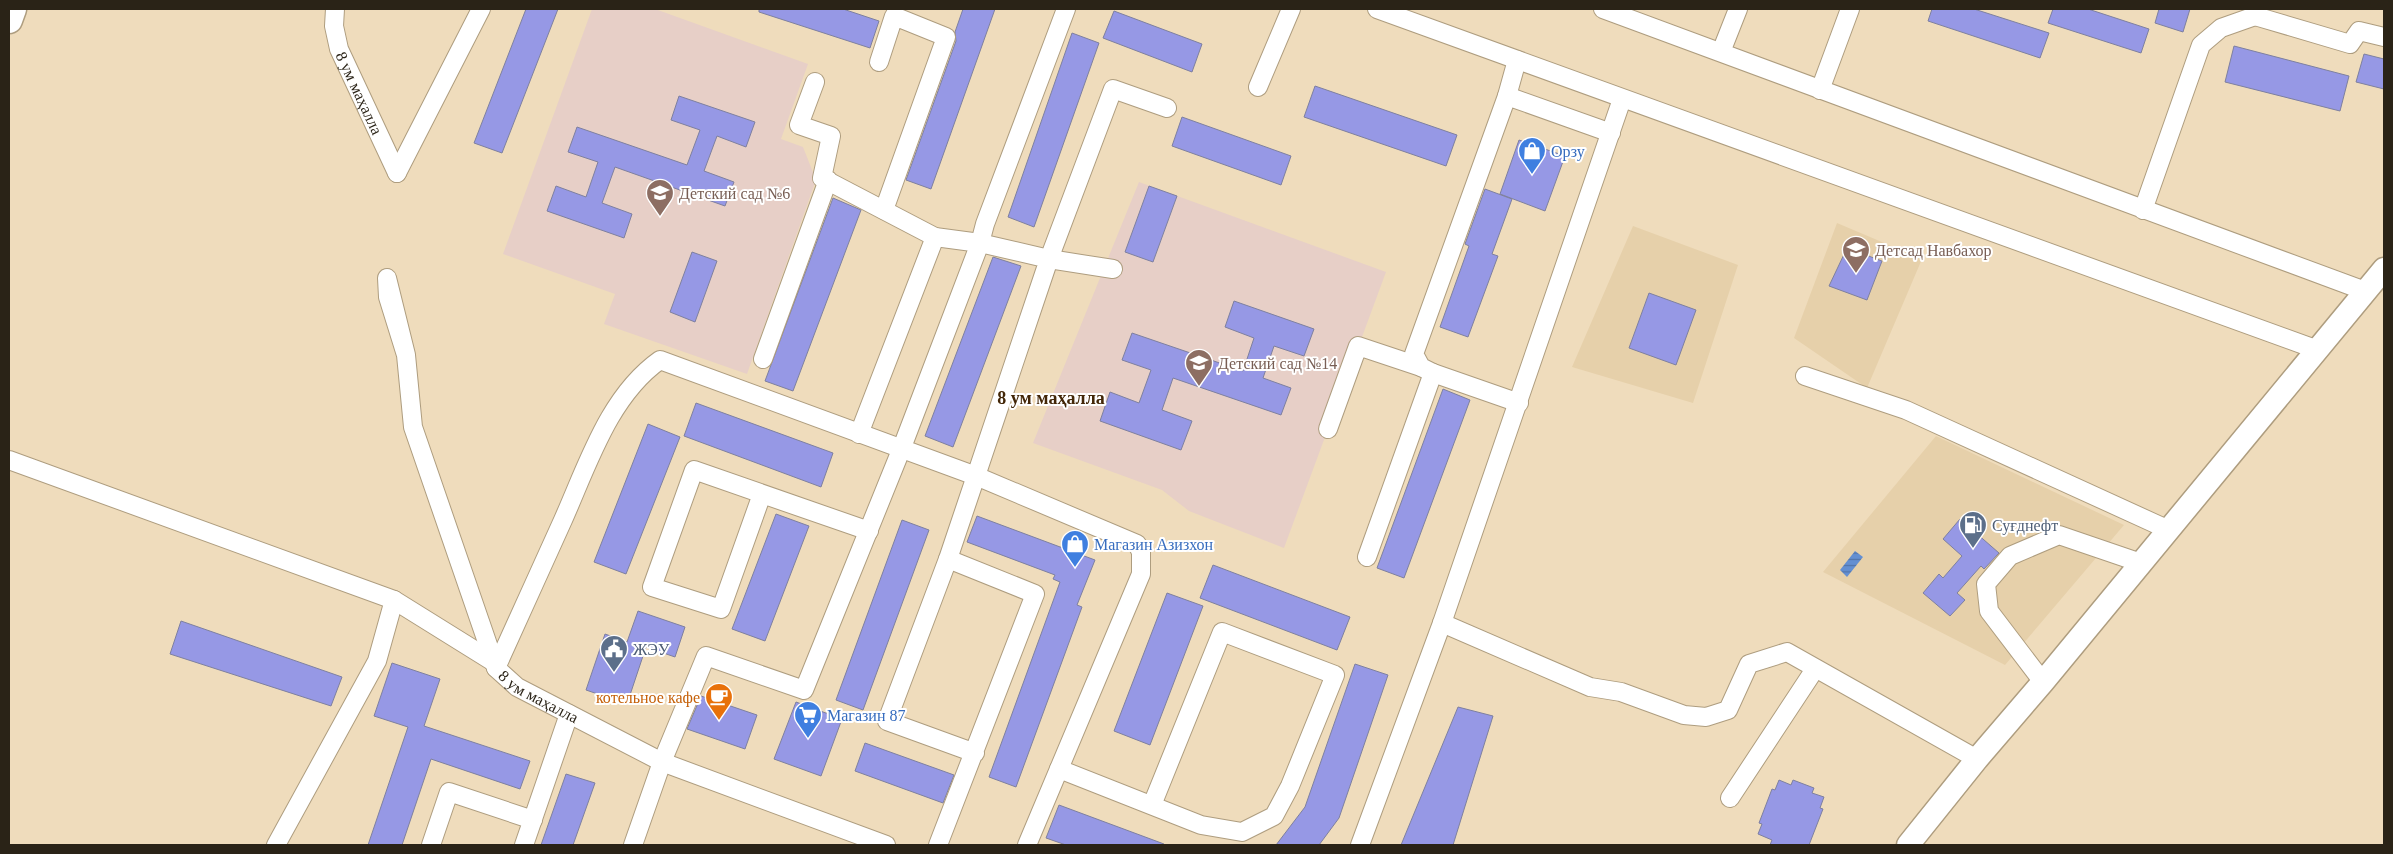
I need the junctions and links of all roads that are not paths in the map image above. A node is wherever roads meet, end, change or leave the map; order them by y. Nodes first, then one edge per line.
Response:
1 (13, 9) edge
2 (335, 9) edge
3 (481, 9) edge
4 (1066, 9) edge
5 (1291, 9) edge
6 (1377, 9) edge
7 (1603, 9) edge
8 (1738, 9) edge
9 (1850, 9) edge
10 (2256, 12) edge
11 (9, 20) edge
12 (2384, 37) edge
13 (1721, 52) junction
14 (1517, 60) junction
15 (879, 62) dead end
16 (815, 82) dead end
17 (1258, 87) dead end
18 (1820, 90) junction
19 (1507, 96) junction
20 (1622, 99) junction
21 (1167, 108) dead end
22 (1610, 134) junction
23 (828, 180) junction
24 (884, 210) junction
25 (2143, 210) junction
26 (935, 237) junction
27 (980, 244) junction
28 (1049, 259) junction
29 (2384, 269) edge
30 (1113, 270) dead end
31 (2365, 291) junction
32 (2318, 350) junction
33 (406, 355) dead end
34 (763, 359) dead end
35 (1427, 370) junction
36 (1805, 376) dead end
37 (1519, 403) junction
38 (1328, 428) dead end
39 (859, 434) junction
40 (901, 450) junction
41 (9, 460) edge
42 (976, 476) junction
43 (2169, 530) junction
44 (869, 531) junction
45 (1367, 557) dead end
46 (948, 560) junction
47 (2141, 563) junction
48 (394, 600) junction
49 (1442, 622) junction
50 (494, 665) junction
51 (1815, 669) junction
52 (2043, 682) junction
53 (569, 714) junction
54 (975, 754) junction
55 (1977, 758) junction
56 (662, 762) junction
57 (1059, 769) junction
58 (1730, 798) dead end
59 (1152, 806) junction
60 (533, 820) junction
61 (276, 845) edge
62 (431, 845) edge
63 (524, 845) edge
64 (633, 845) edge
65 (886, 845) edge
66 (938, 845) edge
67 (1027, 845) edge
68 (1360, 845) edge
69 (1908, 845) edge

1 - 11 highway
2 - 3 street, 8 ум маҳалла
4 - 27 street
5 - 17 street
6 - 14 street
7 - 13 street
8 - 13 street
9 - 18 street
10 - 12 street
10 - 25 street
13 - 18 street
14 - 19 street
14 - 20 street
15 - 24 street
16 - 23 street
18 - 25 street
19 - 22 street
19 - 35 street
20 - 22 street
20 - 32 street
21 - 28 street
22 - 37 street
23 - 24 street
23 - 34 street
24 - 26 street
25 - 31 street
26 - 27 street
26 - 39 street
27 - 28 street
27 - 40 street
28 - 30 street
28 - 42 street
29 - 31 main road
31 - 32 main road
32 - 43 main road
33 - 50 street, 8 ум маҳалла
35 - 37 street
35 - 38 street
35 - 45 street
36 - 43 street
37 - 49 street
39 - 40 street
39 - 50 street
40 - 42 street
40 - 44 street
41 - 48 street
42 - 46 street
42 - 57 street
43 - 47 main road
44 - 44 street
44 - 56 street
46 - 54 street
46 - 54 street
47 - 52 main road
47 - 52 street
48 - 50 street
48 - 61 street
49 - 51 street
49 - 68 street
50 - 53 street, 8 ум маҳалла
51 - 55 street
51 - 58 street
52 - 55 main road
53 - 56 street, 8 ум маҳалла
53 - 60 street
54 - 66 street
55 - 69 main road
56 - 64 street
56 - 65 street, 8 ум маҳалла
57 - 59 street
57 - 67 street
59 - 59 street
60 - 62 street
60 - 63 street

